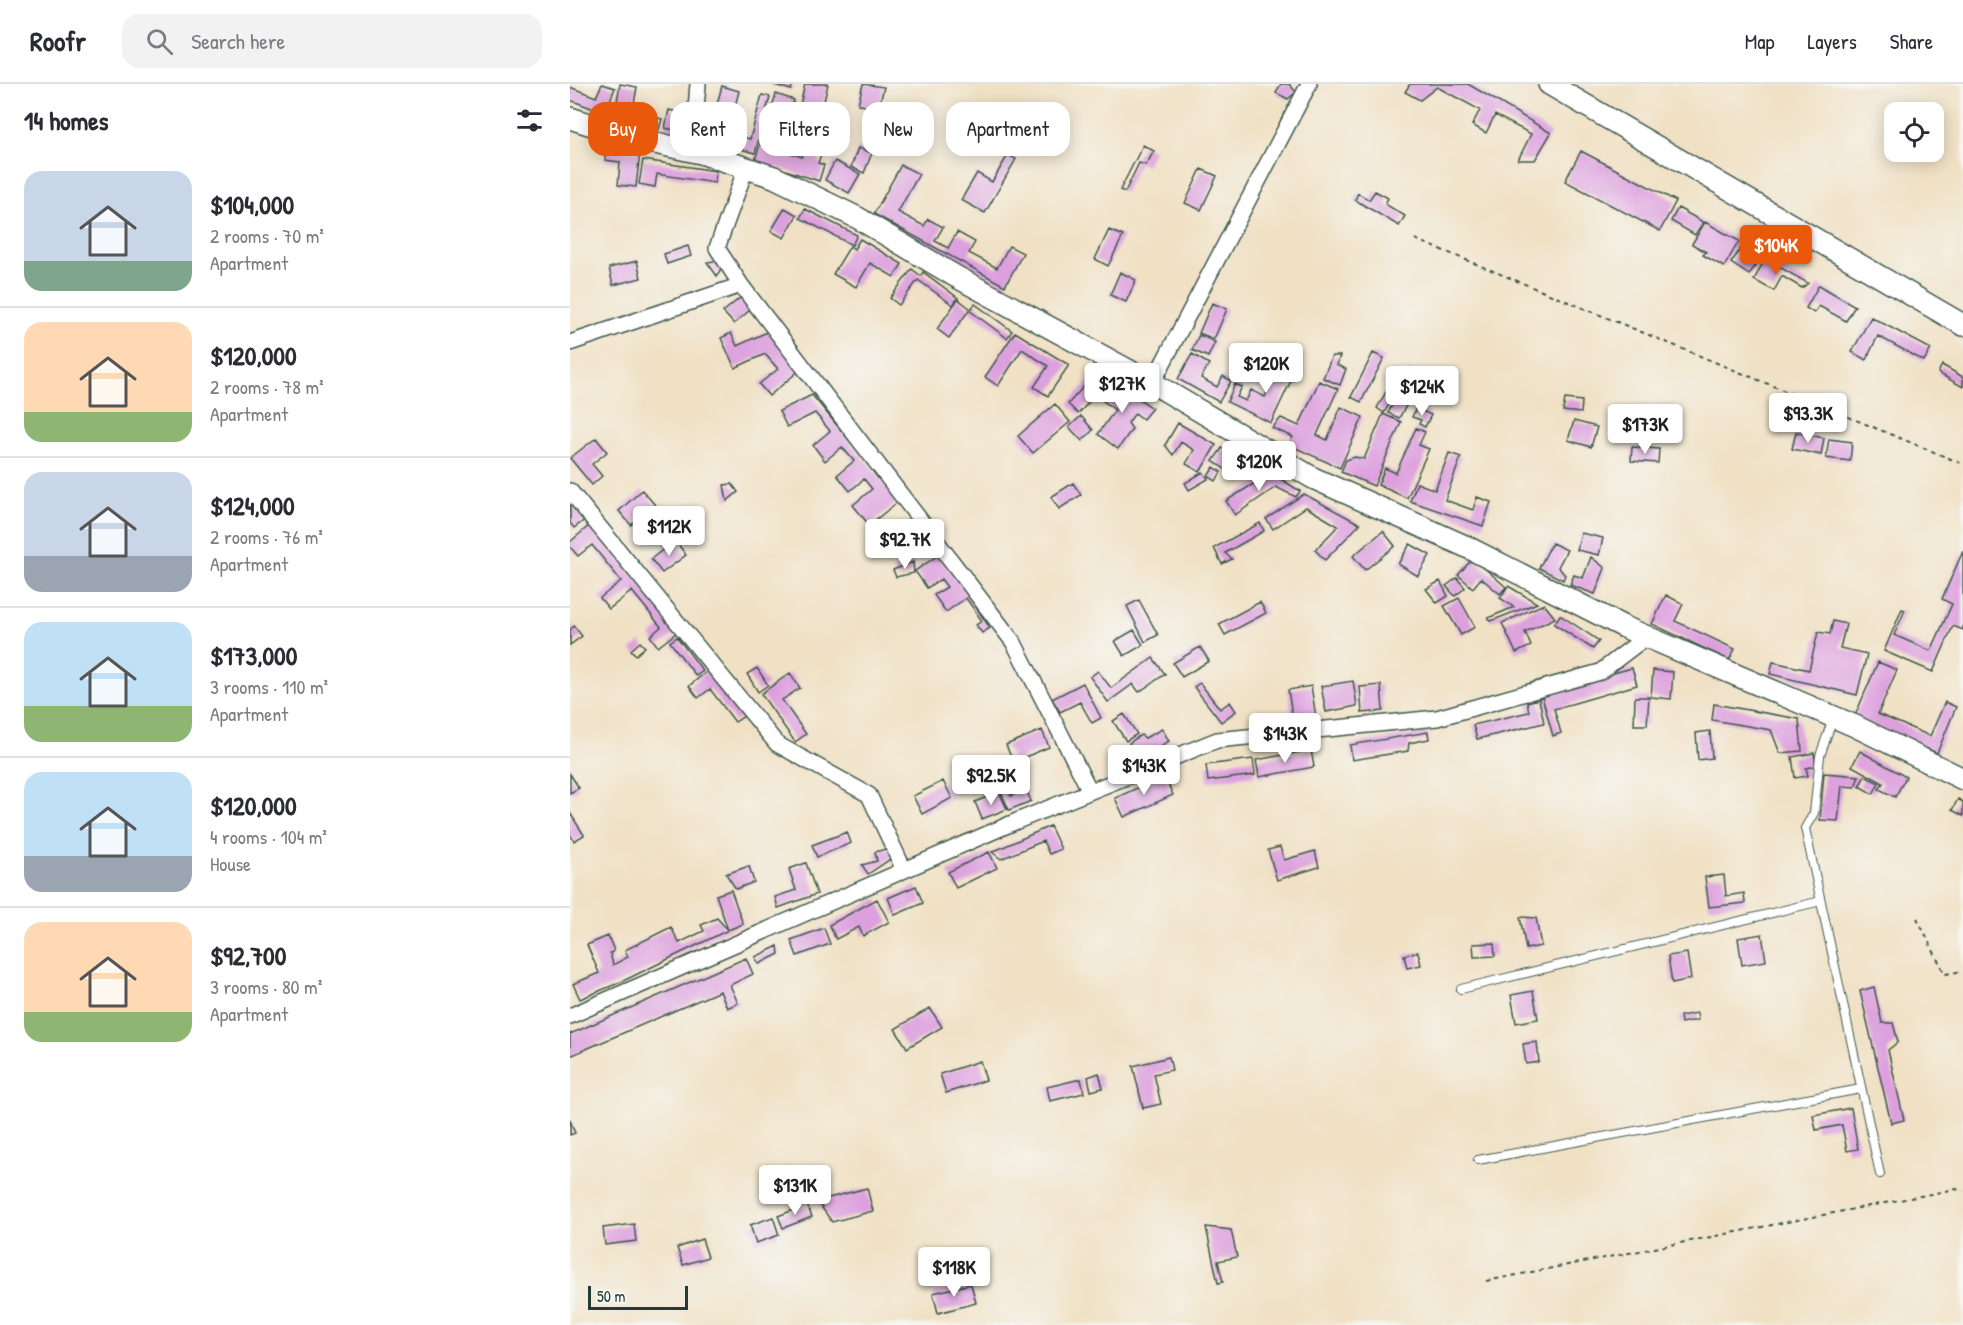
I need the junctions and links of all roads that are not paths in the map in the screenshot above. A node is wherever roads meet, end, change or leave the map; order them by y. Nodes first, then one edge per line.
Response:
1 (698, 84) edge
2 (1309, 84) edge
3 (1549, 84) edge
4 (697, 102) edge
5 (570, 118) edge
6 (670, 146) edge
7 (710, 156) edge
8 (746, 168) junction
9 (741, 285) junction
10 (1963, 325) edge
11 (570, 343) edge
12 (1152, 384) junction
13 (570, 491) edge
14 (1646, 637) junction
15 (1834, 717) junction
16 (1963, 779) edge
17 (1090, 791) junction
18 (904, 870) junction
19 (1821, 901) junction
20 (1461, 989) dead end
21 (570, 1016) edge
22 (1861, 1089) junction
23 (1478, 1160) dead end
24 (1880, 1174) dead end

1 - 4 street
2 - 12 street
3 - 10 street
5 - 6 street
7 - 8 street
8 - 9 street
8 - 12 street
9 - 11 street
9 - 17 street
12 - 14 street
13 - 18 street
14 - 15 street
14 - 17 street
15 - 16 street
15 - 19 lane
17 - 18 street
18 - 21 street
19 - 20 lane
19 - 22 lane
22 - 23 lane
22 - 24 lane

